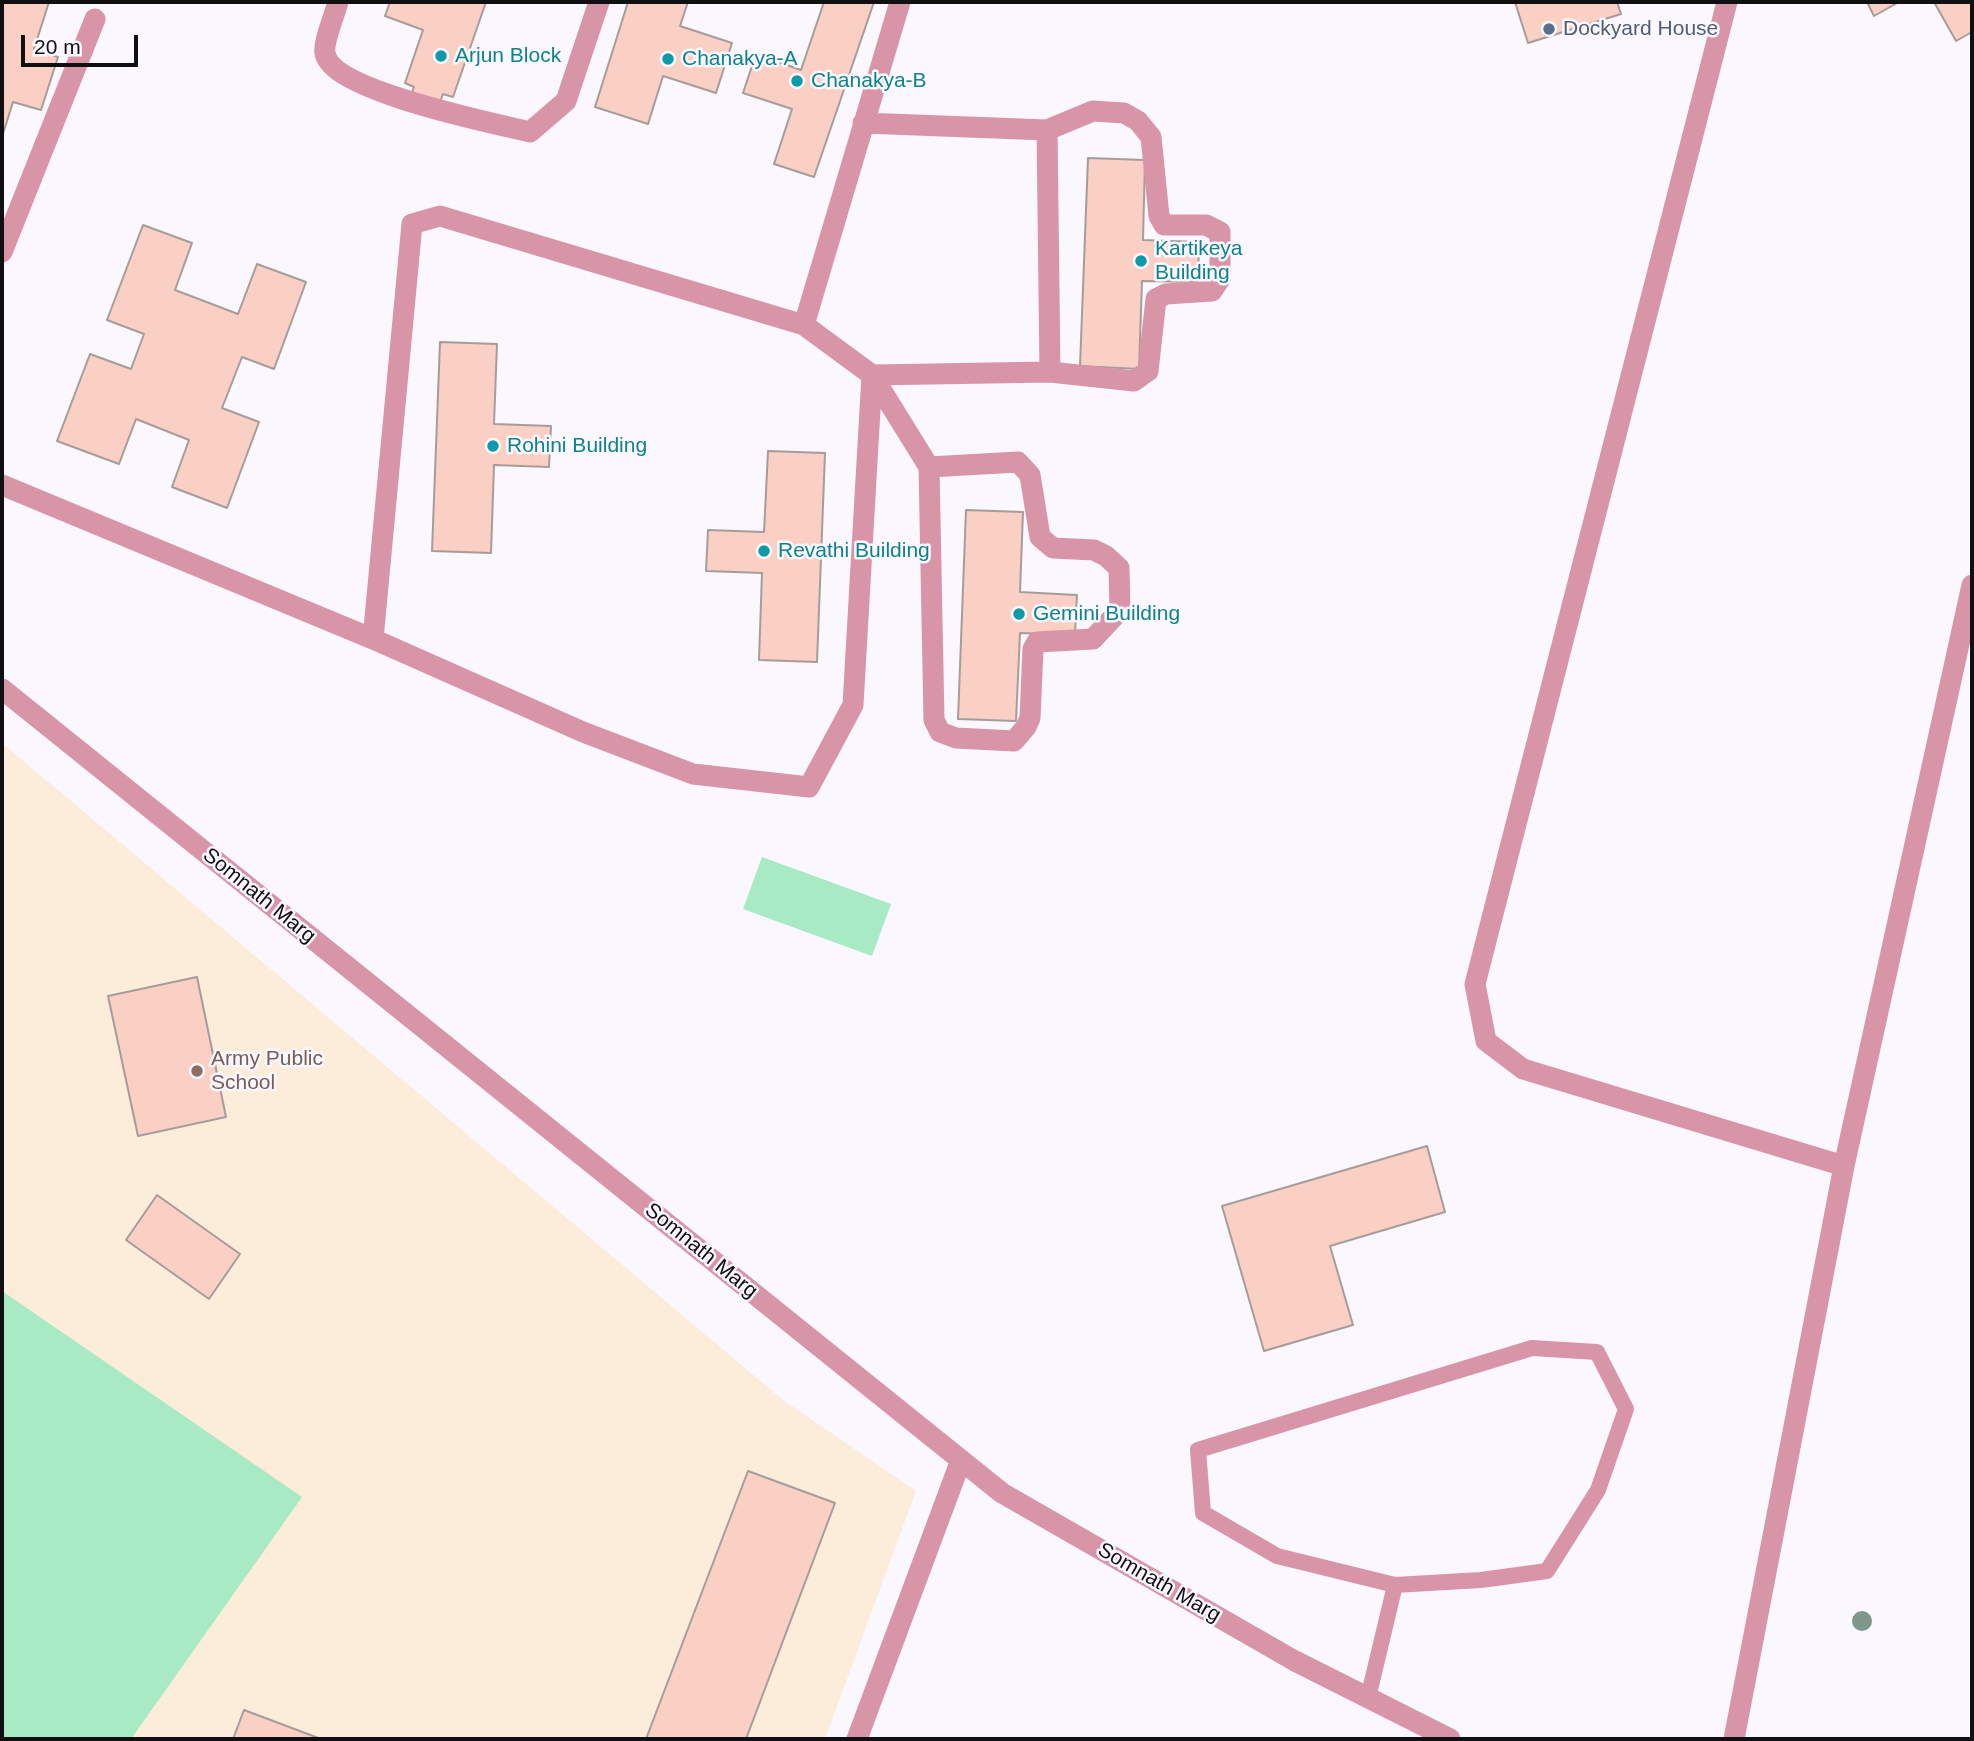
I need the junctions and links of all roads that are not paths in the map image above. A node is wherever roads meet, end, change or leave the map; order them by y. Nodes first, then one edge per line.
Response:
1 (338, 2) edge
2 (599, 2) edge
3 (900, 2) edge
4 (1727, 2) edge
5 (95, 19) dead end
6 (863, 123) junction
7 (1047, 131) junction
8 (2, 252) edge
9 (804, 325) junction
10 (1050, 372) junction
11 (872, 375) junction
12 (929, 467) junction
13 (2, 485) edge
14 (1971, 597) edge
15 (373, 639) junction
16 (2, 689) edge
17 (1844, 1166) junction
18 (961, 1460) junction
19 (1395, 1585) junction
20 (1368, 1698) junction
21 (857, 1739) edge
22 (1450, 1739) edge
23 (1734, 1739) edge

1 - 2 street
3 - 6 street
4 - 17 street
5 - 8 street
6 - 7 street
6 - 9 street
7 - 10 street
7 - 10 street
9 - 11 street
9 - 15 street
10 - 11 street
11 - 12 street
11 - 15 street
12 - 12 street
13 - 15 street
14 - 17 street
16 - 18 street, Somnath Marg
17 - 23 street
18 - 20 street, Somnath Marg
18 - 21 street
19 - 19 lane
19 - 20 lane
20 - 22 street, Somnath Marg

